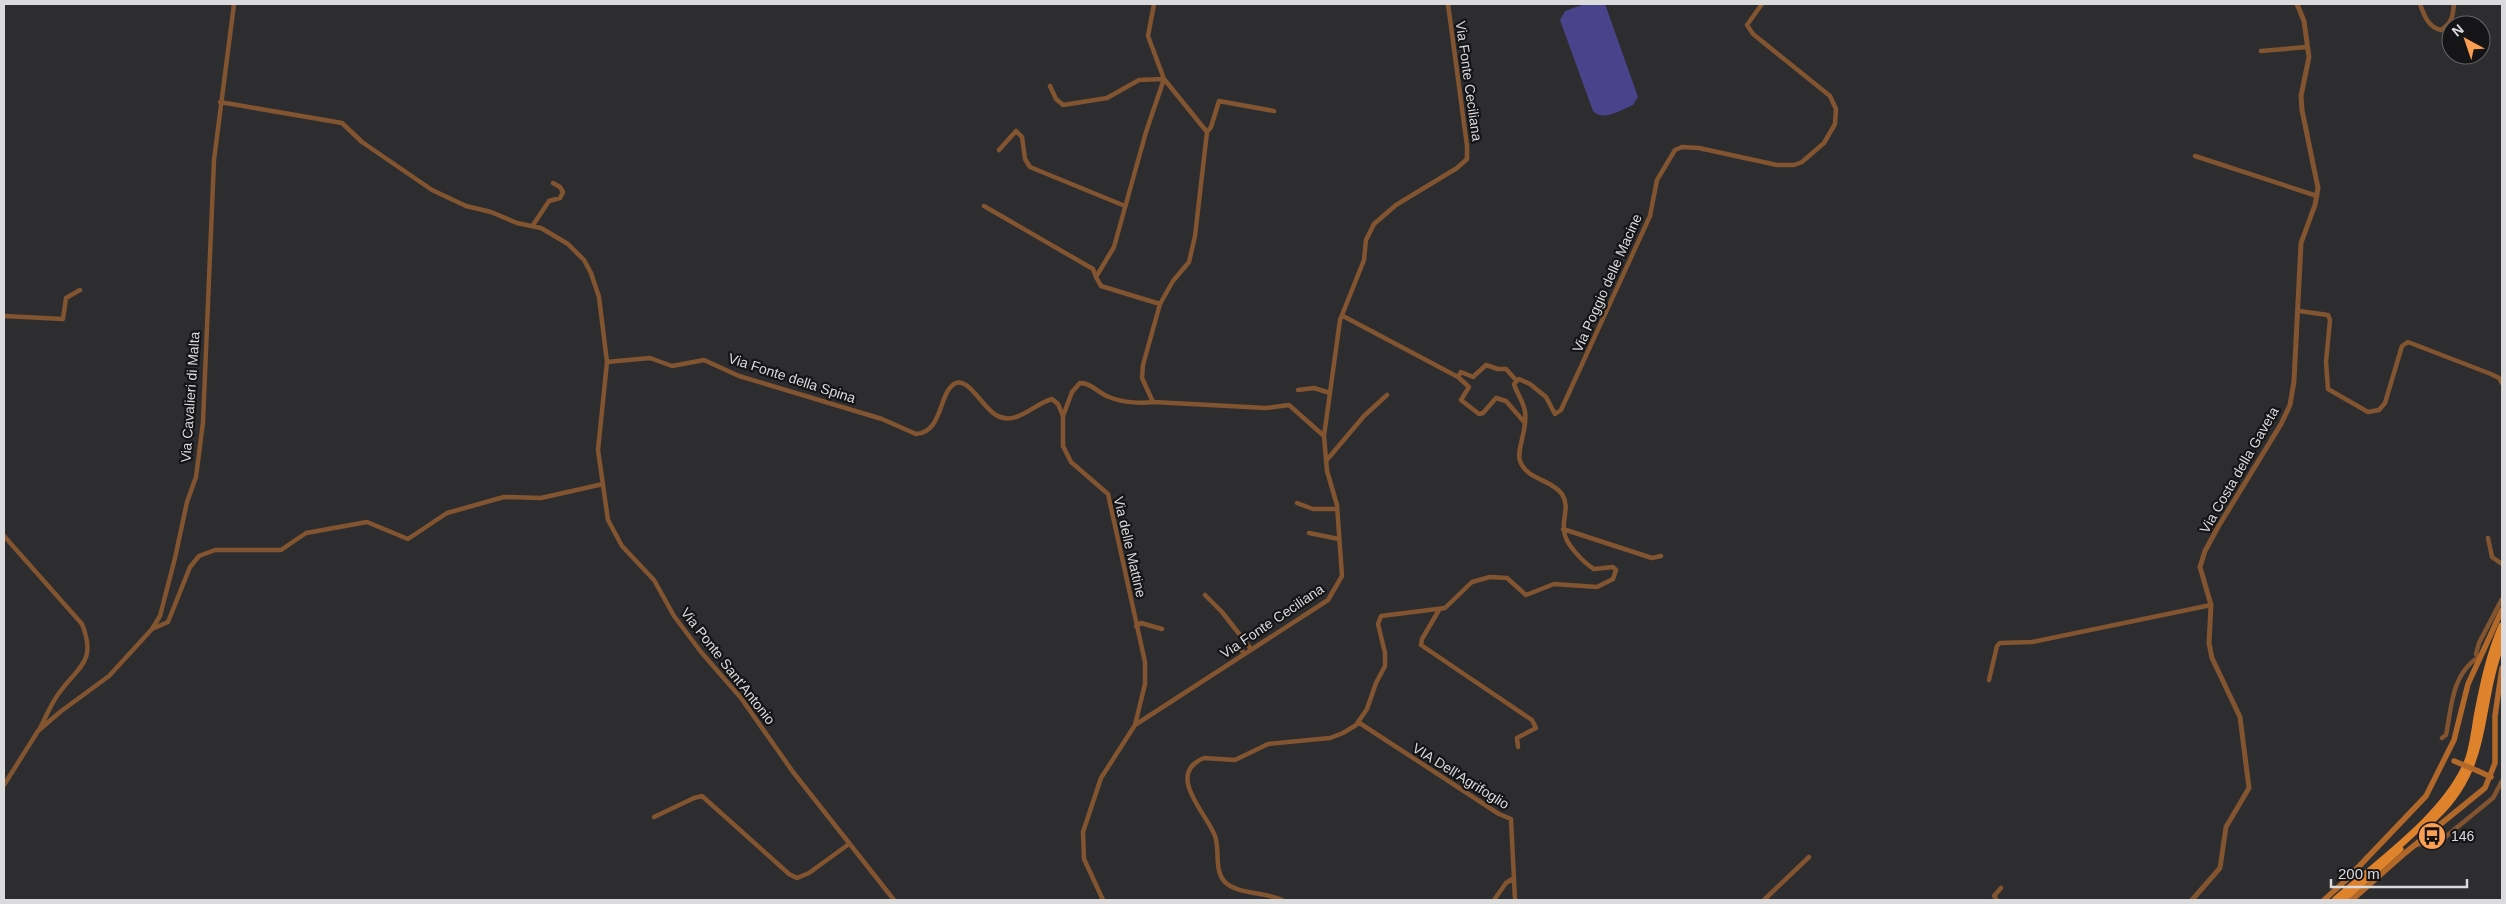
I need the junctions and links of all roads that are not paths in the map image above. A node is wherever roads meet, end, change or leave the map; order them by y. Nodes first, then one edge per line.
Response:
1 (234, 4) edge
2 (1154, 4) edge
3 (1448, 4) edge
4 (1762, 4) edge
5 (2297, 4) edge
6 (2420, 4) edge
7 (2454, 4) edge
8 (2307, 47) junction
9 (2261, 51) dead end
10 (1164, 79) junction
11 (1050, 86) dead end
12 (220, 102) junction
13 (1274, 111) dead end
14 (1207, 132) junction
15 (999, 150) dead end
16 (2195, 156) dead end
17 (553, 183) dead end
18 (2316, 196) junction
19 (984, 206) dead end
20 (1125, 206) junction
21 (533, 225) junction
22 (1096, 277) junction
23 (80, 290) dead end
24 (1160, 304) junction
25 (2299, 311) junction
26 (4, 316) edge
27 (1343, 316) junction
28 (607, 362) junction
29 (1458, 376) junction
30 (1516, 380) junction
31 (2502, 383) edge
32 (1298, 390) dead end
33 (1330, 393) junction
34 (1387, 395) dead end
35 (1153, 402) junction
36 (1063, 416) junction
37 (1526, 424) junction
38 (1324, 436) junction
39 (1326, 461) junction
40 (603, 484) junction
41 (1297, 503) dead end
42 (1337, 509) junction
43 (1563, 529) junction
44 (1309, 534) dead end
45 (4, 536) edge
46 (2488, 538) dead end
47 (1339, 539) junction
48 (1661, 556) dead end
49 (2502, 564) edge
50 (1205, 595) dead end
51 (2502, 599) edge
52 (2211, 605) junction
53 (1439, 610) junction
54 (2502, 610) edge
55 (1136, 626) junction
56 (2502, 626) edge
57 (1162, 629) dead end
58 (152, 630) junction
59 (2502, 642) edge
60 (1235, 644) dead end
61 (1251, 649) junction
62 (1245, 654) junction
63 (2478, 657) junction
64 (2502, 668) edge
65 (1989, 680) dead end
66 (2501, 689) edge
67 (1358, 722) junction
68 (1135, 724) junction
69 (38, 731) junction
70 (2442, 738) dead end
71 (1518, 747) dead end
72 (2446, 758) junction
73 (2490, 777) junction
74 (2502, 781) edge
75 (4, 786) edge
76 (654, 817) dead end
77 (850, 844) junction
78 (2416, 845) junction
79 (1809, 857) dead end
80 (1514, 878) junction
81 (2001, 888) dead end
82 (894, 900) edge
83 (1103, 900) edge
84 (1282, 900) edge
85 (1494, 900) edge
86 (1515, 900) edge
87 (1764, 900) edge
88 (1997, 900) edge
89 (2192, 900) edge
90 (2324, 900) edge
91 (2335, 900) edge
92 (2343, 900) edge
93 (2352, 900) edge

1 - 12 street, Via Cavalieri di Malta
2 - 10 street
3 - 27 street, Via Fonte Ceciliana
4 - 30 street, Via Poggio delle Macine
5 - 8 street, Via Costa della Gaveta
6 - 7 street
8 - 9 street
8 - 18 street, Via Costa della Gaveta
10 - 11 street
10 - 14 street
10 - 20 street
12 - 21 street
12 - 58 street, Via Cavalieri di Malta
13 - 14 street
14 - 24 street
15 - 20 street
16 - 18 street
17 - 21 street
18 - 25 street, Via Costa della Gaveta
19 - 22 street
20 - 22 street
21 - 28 street
22 - 24 street
23 - 26 street
24 - 35 street
25 - 31 street
25 - 52 street, Via Costa della Gaveta
27 - 29 street
27 - 33 street, Via Fonte Ceciliana
28 - 36 street, Via Fonte della Spina
28 - 40 street, Via Ponte Sant'Antonio
29 - 30 street, Via Poggio delle Macine
29 - 37 street
30 - 37 street
32 - 33 street
33 - 38 street, Via Fonte Ceciliana
34 - 39 street
35 - 36 street, Via delle Mattine
35 - 38 street
36 - 55 street, Via delle Mattine
37 - 43 street
38 - 39 street, Via Fonte Ceciliana
39 - 42 street, Via Fonte Ceciliana
40 - 58 street
40 - 77 street, Via Ponte Sant'Antonio
41 - 42 street
42 - 47 street, Via Fonte Ceciliana
43 - 48 street
43 - 53 street
44 - 47 street
45 - 69 street
46 - 49 street
47 - 61 street, Via Fonte Ceciliana
50 - 61 street
51 - 63 street
52 - 65 street
52 - 89 street, Via Costa della Gaveta
53 - 67 street
53 - 71 street
54 - 63 main road
55 - 57 street
55 - 68 street, Via delle Mattine
56 - 91 highway
58 - 69 street, Via Cavalieri di Malta
59 - 92 highway
60 - 62 street
61 - 62 street, Via Fonte Ceciliana
62 - 68 street, Via Fonte Ceciliana
63 - 70 street
63 - 72 main road
64 - 66 main road
66 - 73 main road
67 - 80 street, VIA Dell'Agrifoglio
67 - 84 street
68 - 83 street, Via delle Mattine
69 - 75 street, Via Cavalieri di Malta
72 - 73 main road, bridge
72 - 90 main road
73 - 78 main road
74 - 78 street
76 - 77 street
77 - 82 street, Via Ponte Sant'Antonio
78 - 93 main road
79 - 87 street
80 - 85 street
80 - 86 street, VIA Dell'Agrifoglio
81 - 88 street

